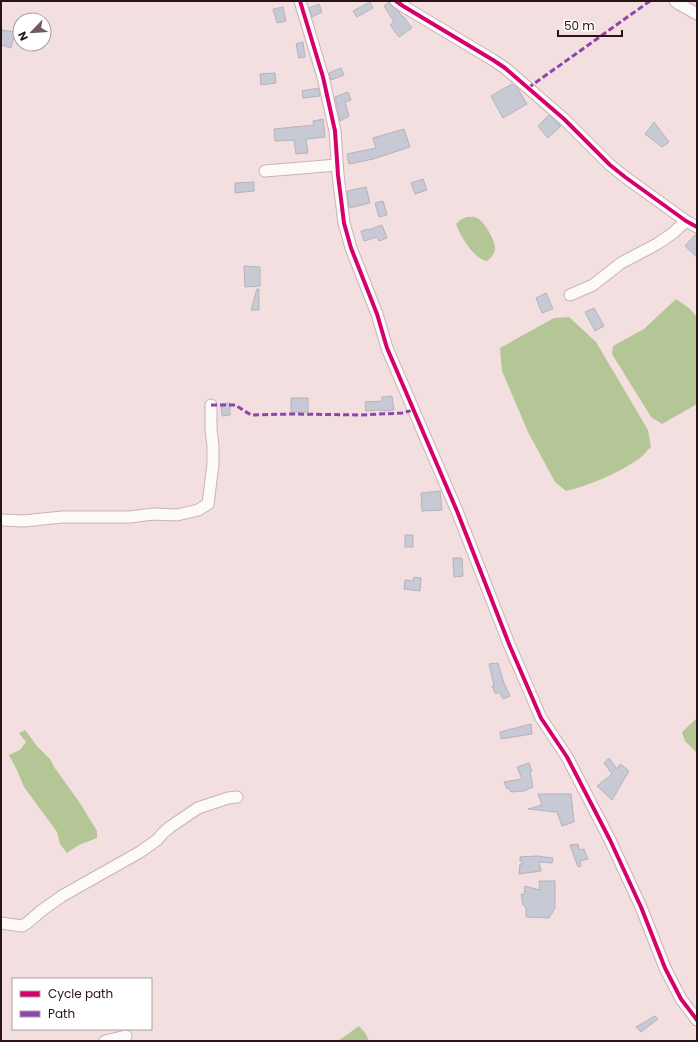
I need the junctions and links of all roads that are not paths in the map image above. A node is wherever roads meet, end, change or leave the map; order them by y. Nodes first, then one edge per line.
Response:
1 (300, 1) edge
2 (396, 1) edge
3 (675, 1) edge
4 (697, 14) edge
5 (337, 165) junction
6 (265, 170) dead end
7 (686, 221) junction
8 (697, 227) edge
9 (570, 295) dead end
10 (211, 405) dead end
11 (1, 520) edge
12 (237, 797) dead end
13 (1, 923) edge
14 (697, 1020) edge
15 (126, 1036) dead end
16 (105, 1041) edge

1 - 5 street
2 - 7 street
3 - 4 street
5 - 6 street
5 - 14 street
7 - 8 street
7 - 9 street
10 - 11 street
12 - 13 street
15 - 16 street

